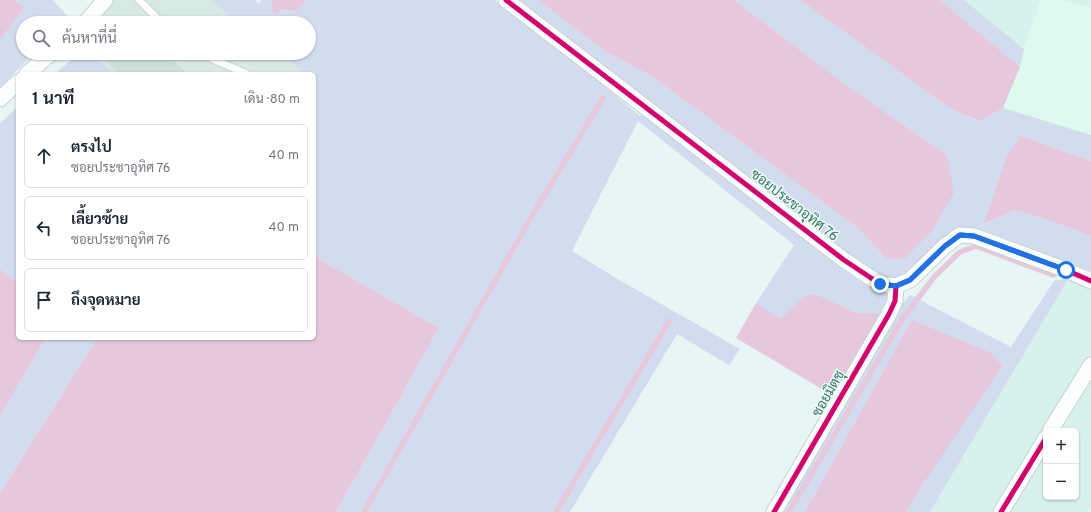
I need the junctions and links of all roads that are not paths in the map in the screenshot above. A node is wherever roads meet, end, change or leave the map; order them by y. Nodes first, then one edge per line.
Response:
1 (105, 0) edge
2 (139, 0) edge
3 (506, 0) edge
4 (92, 16) edge
5 (155, 16) edge
6 (43, 60) edge
7 (215, 60) edge
8 (29, 72) edge
9 (242, 72) edge
10 (16, 84) edge
11 (0, 99) edge
12 (1091, 281) edge
13 (896, 286) junction
14 (1091, 365) edge
15 (1052, 428) edge
16 (1043, 443) edge
17 (774, 512) edge
18 (1001, 512) edge

1 - 4 street
2 - 5 lane
3 - 13 street, ซอยประชาอุทิศ 76
6 - 8 street
7 - 9 lane
10 - 11 street
12 - 13 street
13 - 17 street, ซอยมิตซุ
14 - 15 street
16 - 18 street

